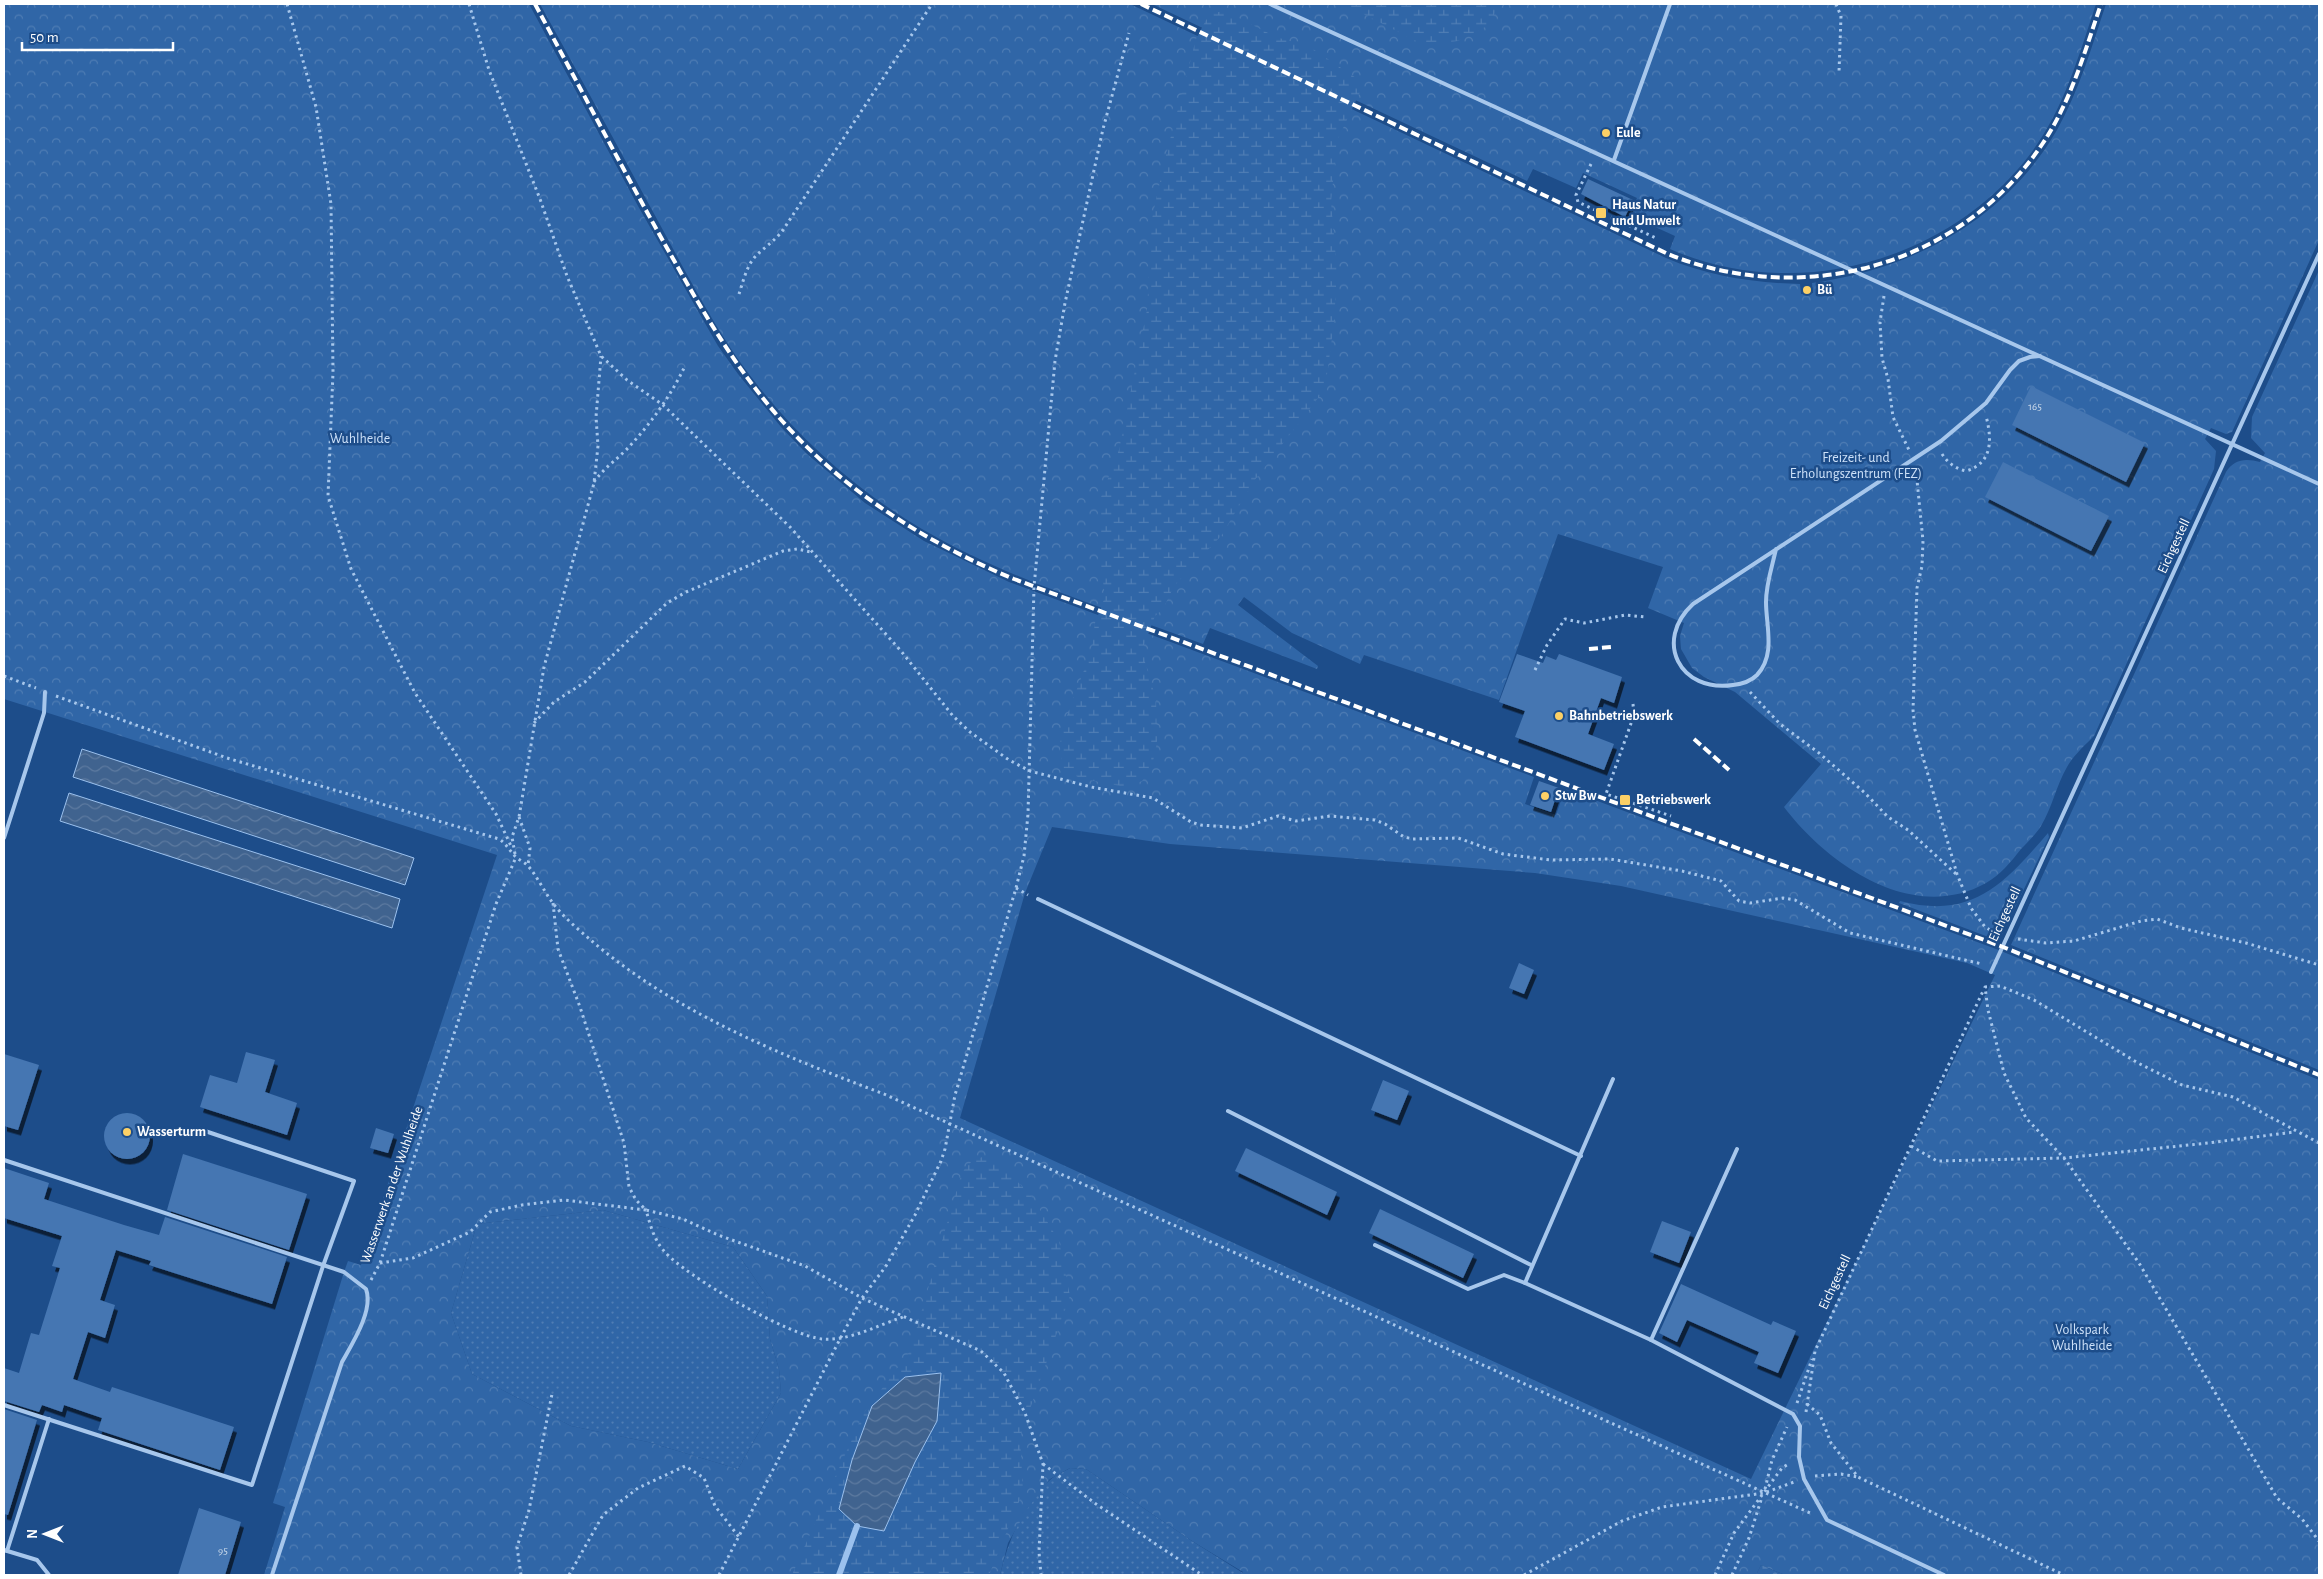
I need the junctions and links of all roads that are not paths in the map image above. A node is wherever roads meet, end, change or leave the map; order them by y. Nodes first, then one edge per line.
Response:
1 (1270, 4) edge
2 (1670, 4) edge
3 (1614, 160) junction
4 (2319, 254) edge
5 (2042, 356) junction
6 (2233, 444) junction
7 (2319, 484) edge
8 (1776, 550) junction
9 (45, 692) road end
10 (4, 838) edge
11 (1038, 899) dead end
12 (1991, 972) road end
13 (1613, 1080) dead end
14 (1228, 1111) dead end
15 (205, 1131) dead end
16 (1737, 1149) dead end
17 (1582, 1156) junction
18 (4, 1160) edge
19 (1375, 1245) dead end
20 (1531, 1265) junction
21 (323, 1266) junction
22 (1525, 1282) junction
23 (1651, 1340) junction
24 (4, 1405) edge
25 (49, 1419) junction
26 (5, 1550) edge
27 (49, 1575) edge
28 (272, 1575) edge
29 (1944, 1575) edge

1 - 3 lane
2 - 3 lane
3 - 5 lane
4 - 6 lane, Eichgestell
5 - 6 lane
5 - 8 lane
6 - 7 lane
6 - 12 lane, Eichgestell
8 - 8 lane
9 - 10 lane
11 - 17 lane
13 - 17 lane
14 - 20 lane
15 - 21 lane
16 - 23 lane
17 - 20 lane
18 - 21 lane
19 - 22 lane
20 - 22 lane
21 - 25 lane
21 - 28 lane
22 - 23 lane
23 - 29 lane
24 - 25 lane
25 - 26 lane
26 - 27 lane

